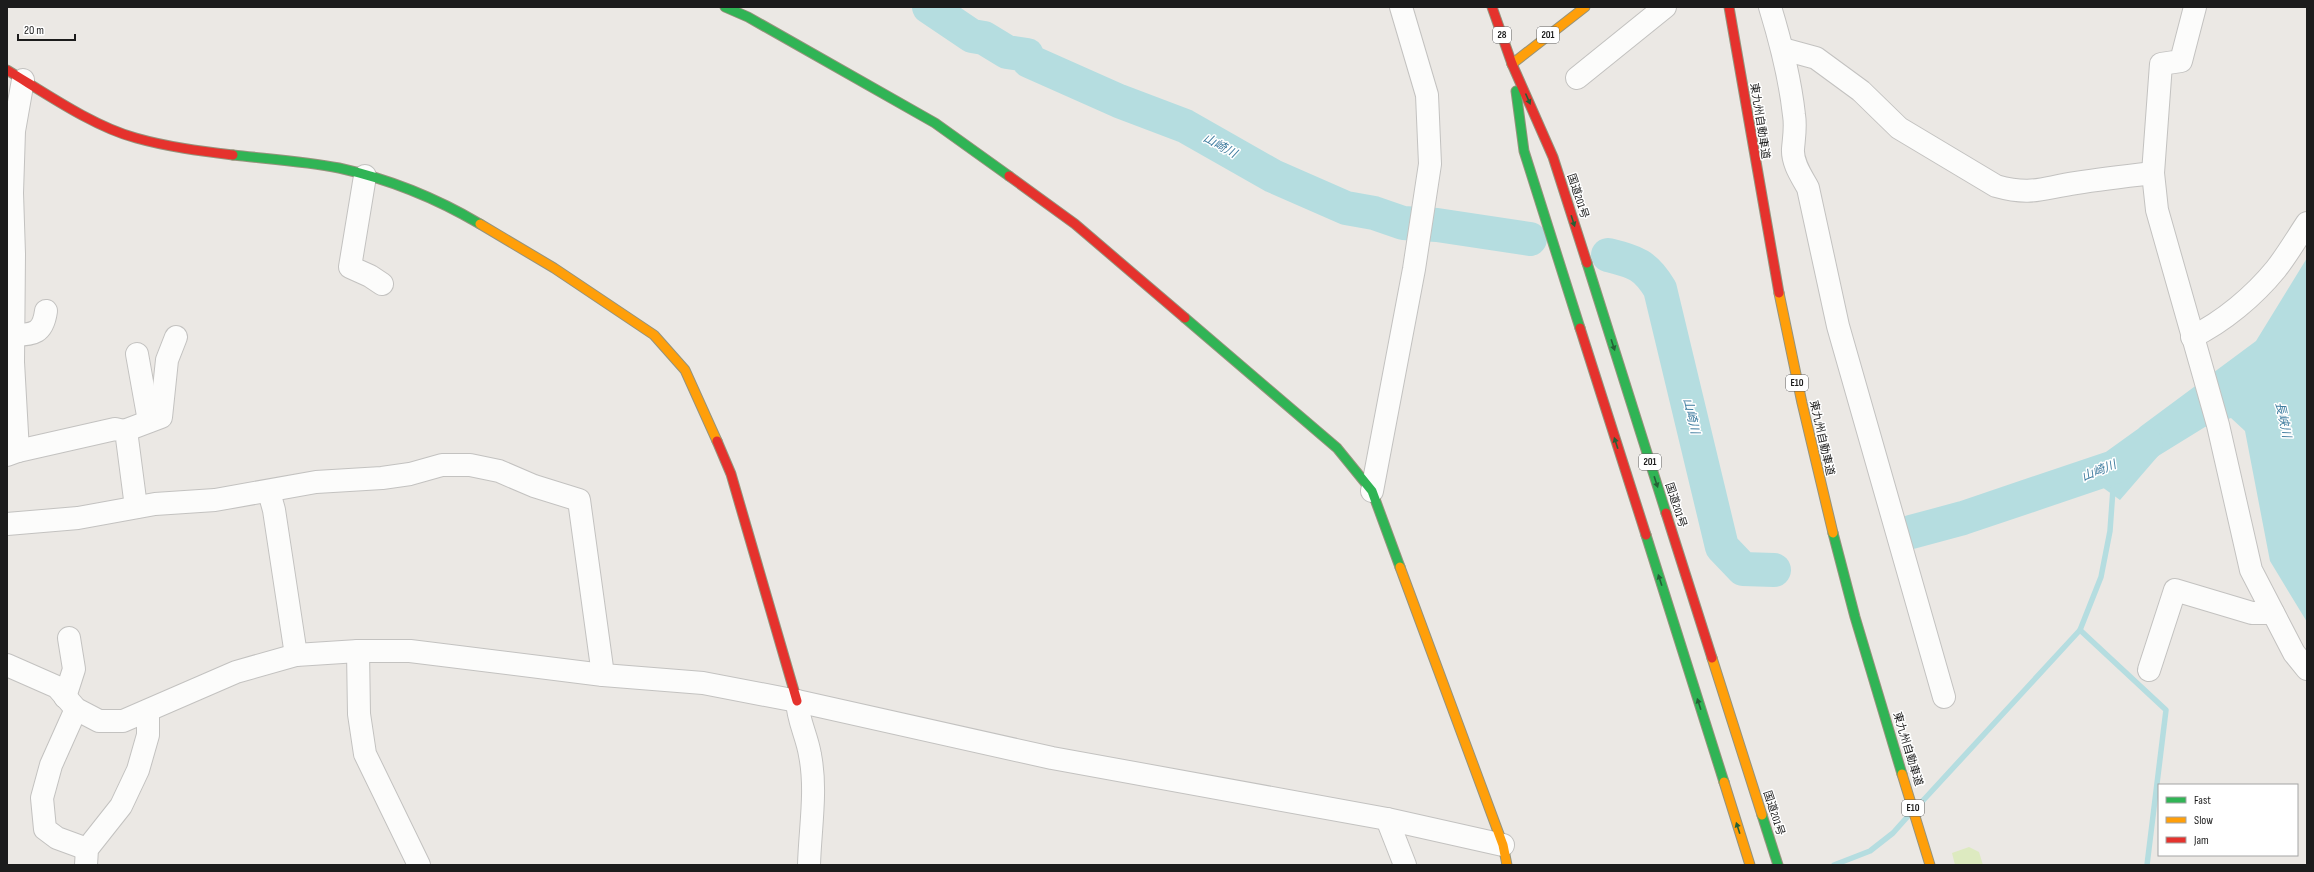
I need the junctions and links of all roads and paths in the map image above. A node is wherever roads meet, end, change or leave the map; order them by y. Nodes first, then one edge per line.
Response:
1 (725, 7) edge
2 (1401, 7) edge
3 (1492, 7) edge
4 (1585, 7) edge
5 (1665, 7) edge
6 (1729, 7) edge
7 (1770, 7) edge
8 (2195, 7) edge
9 (1783, 49) junction
10 (1512, 64) junction
11 (15, 75) edge
12 (1577, 78) dead end
13 (2153, 173) junction
14 (365, 176) junction
15 (2307, 223) edge
16 (382, 284) dead end
17 (46, 311) dead end
18 (13, 335) junction
19 (176, 337) dead end
20 (2192, 337) junction
21 (136, 354) dead end
22 (149, 421) junction
23 (124, 431) junction
24 (12, 453) edge
25 (1372, 491) junction
26 (269, 492) junction
27 (136, 507) junction
28 (7, 524) edge
29 (2273, 613) junction
30 (69, 638) dead end
31 (358, 651) junction
32 (296, 655) junction
33 (7, 665) edge
34 (2149, 670) dead end
35 (2307, 670) edge
36 (603, 675) junction
37 (1944, 697) dead end
38 (797, 701) junction
39 (71, 703) junction
40 (148, 711) junction
41 (1896, 751) junction
42 (1387, 819) junction
43 (1505, 855) edge
44 (86, 857) edge
45 (1938, 858) dead end
46 (1778, 864) edge
47 (419, 865) edge
48 (809, 865) edge
49 (1405, 865) edge
50 (1750, 865) edge
51 (1930, 865) edge

1 - 25 main road
2 - 25 street
3 - 10 main road, 28
4 - 10 main road, 201
5 - 12 street
6 - 41 main road, 東九州自動車道 / E10
7 - 9 street
8 - 13 street
9 - 13 street
9 - 37 street
10 -> 46 main road, 国道201号 / 201
50 -> 10 main road, 201
11 - 14 main road
11 - 18 street
13 - 20 street
14 - 16 street
14 - 38 main road
15 - 20 street
17 - 18 street
18 - 24 street
19 - 22 street
20 - 29 street
21 - 22 street
22 - 23 street
23 - 24 street
23 - 27 street
25 - 43 main road
26 - 27 street
26 - 32 street
26 - 36 street
27 - 28 street
29 - 34 street
29 - 35 street
30 - 39 street
31 - 32 street
31 - 36 street
31 - 47 street
32 - 40 street
33 - 39 street
36 - 38 street
38 - 42 street
38 - 48 street
39 - 40 street
39 - 44 street
40 - 44 street
41 - 45 main road
41 - 51 main road, 東九州自動車道 / E10
42 - 43 street
42 - 49 street

